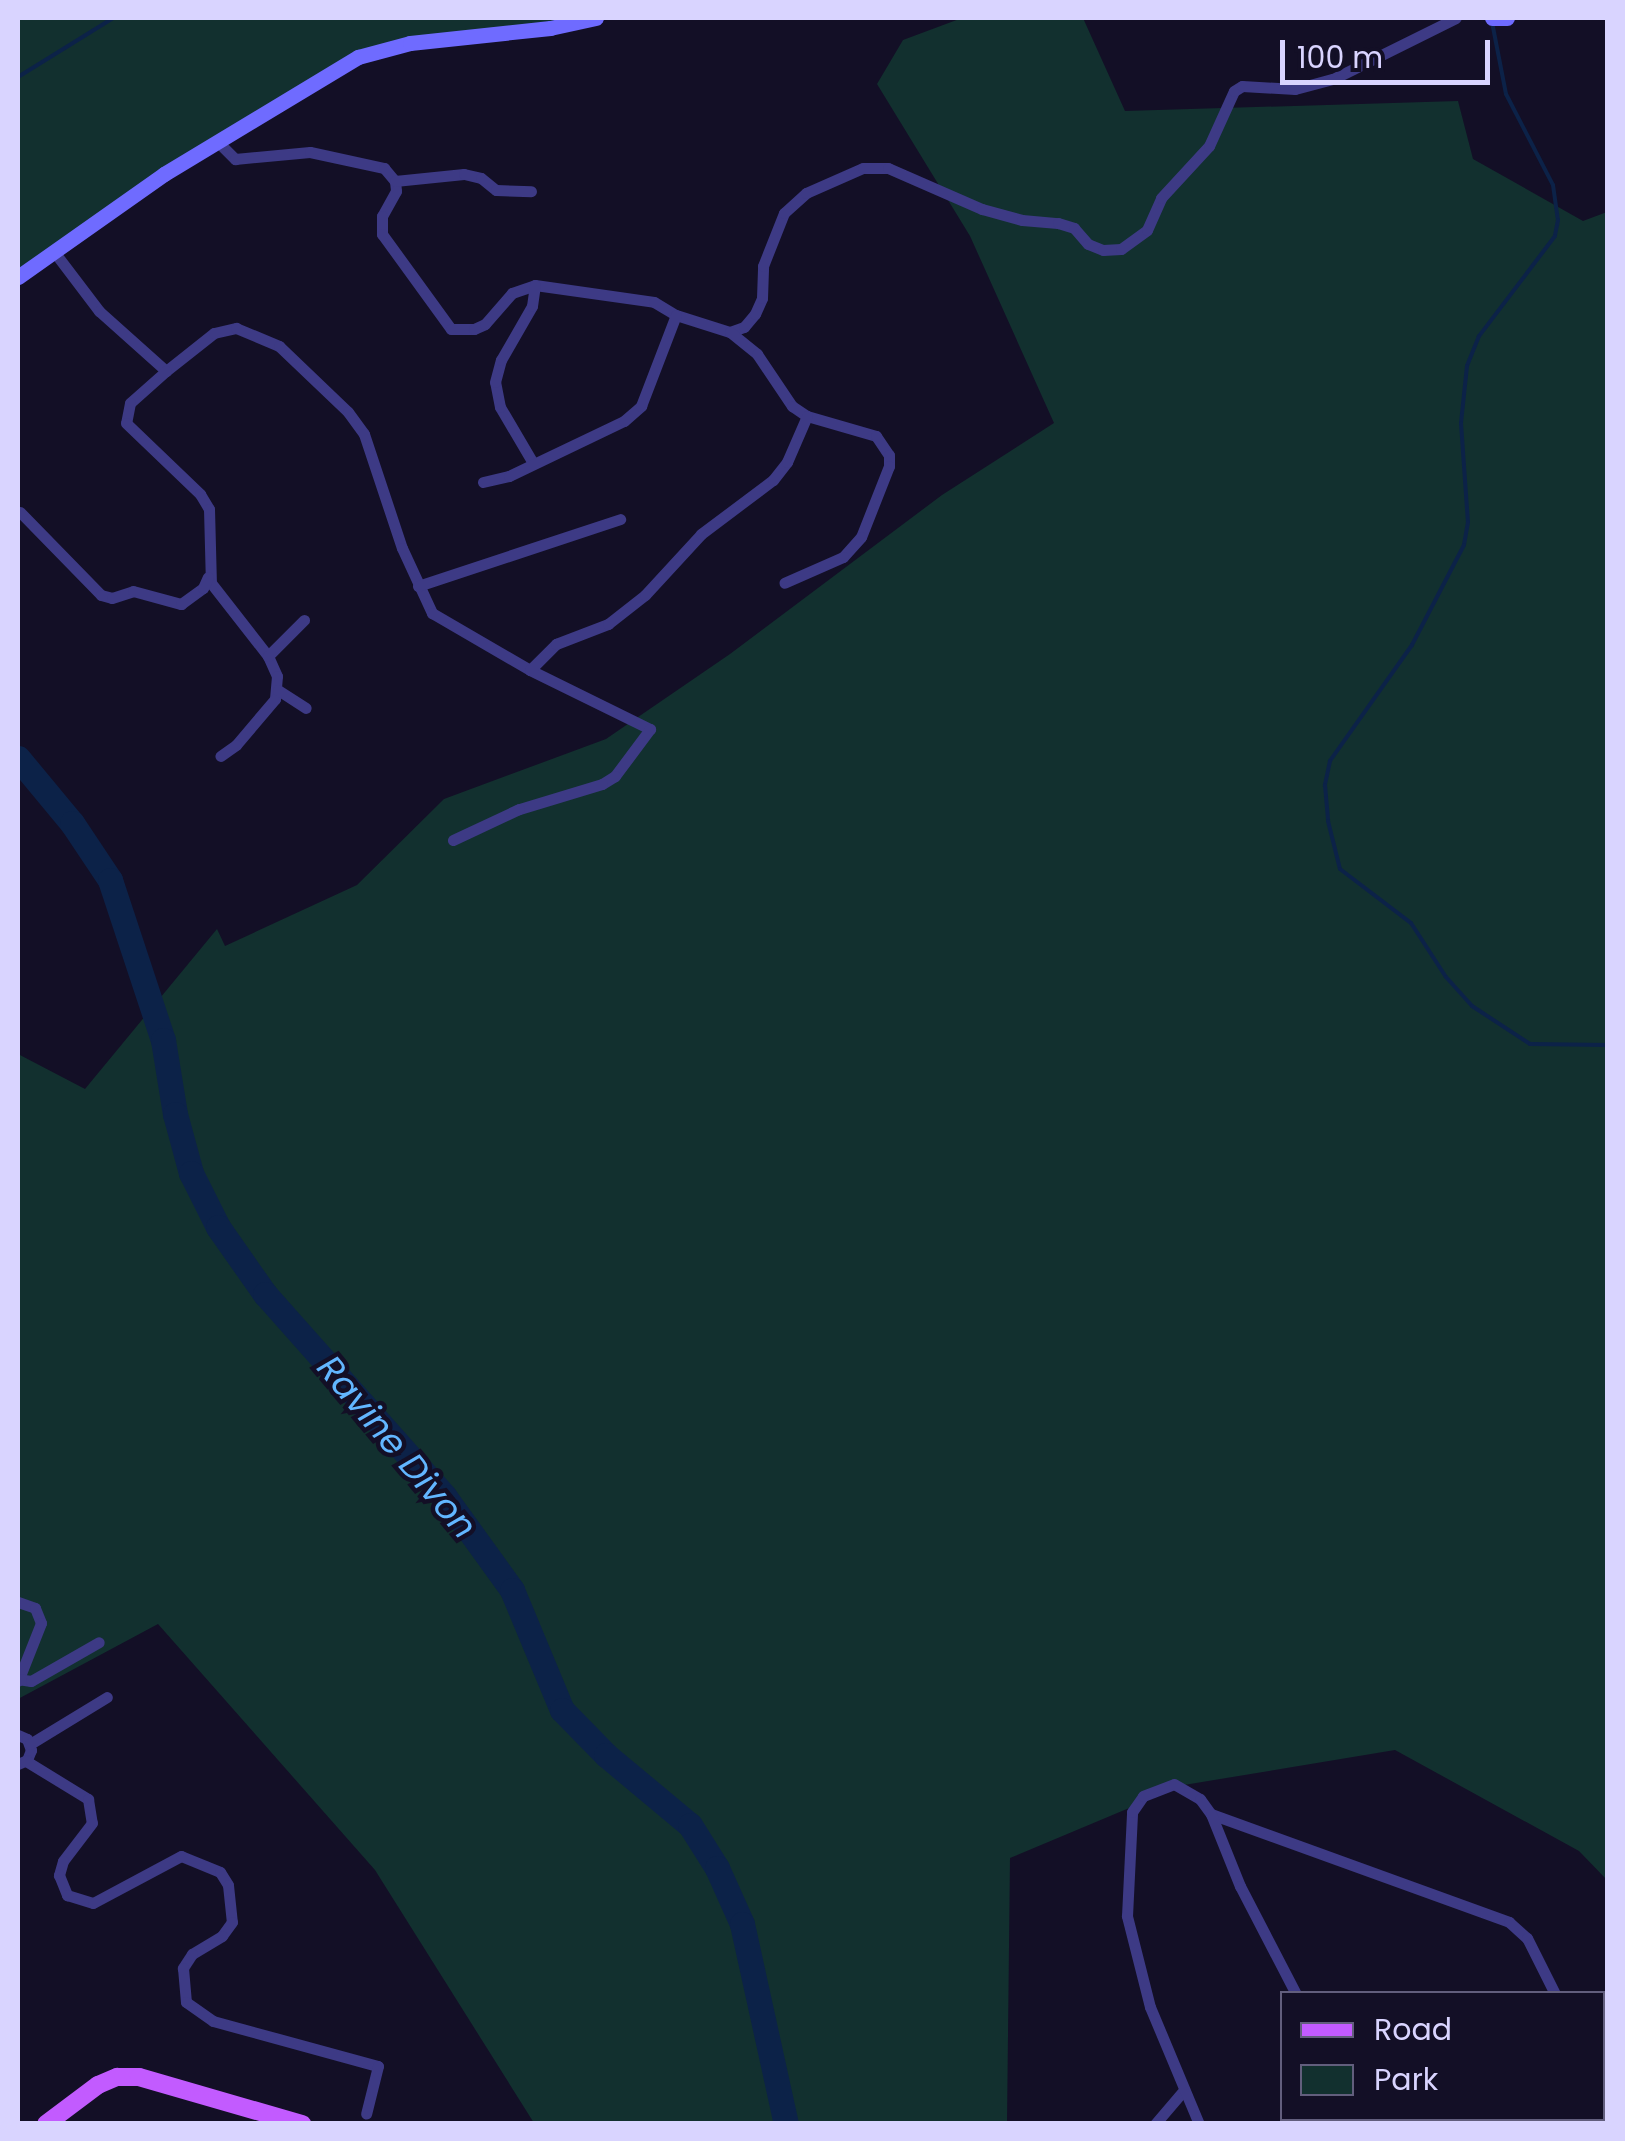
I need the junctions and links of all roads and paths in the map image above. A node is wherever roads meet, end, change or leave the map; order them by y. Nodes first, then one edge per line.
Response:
1 (596, 18) edge
2 (1456, 18) edge
3 (1492, 18) edge
4 (1507, 18) edge
5 (219, 143) junction
6 (395, 181) junction
7 (531, 191) dead end
8 (55, 253) junction
9 (18, 277) edge
10 (535, 285) junction
11 (676, 315) junction
12 (730, 332) junction
13 (166, 371) junction
14 (806, 416) junction
15 (533, 463) junction
16 (483, 482) dead end
17 (20, 512) edge
18 (620, 520) dead end
19 (209, 572) junction
20 (784, 583) dead end
21 (418, 586) junction
22 (304, 620) dead end
23 (268, 656) junction
24 (530, 670) junction
25 (278, 690) junction
26 (306, 708) dead end
27 (220, 756) dead end
28 (452, 840) dead end
29 (18, 1602) edge
30 (99, 1642) dead end
31 (18, 1680) edge
32 (107, 1697) dead end
33 (18, 1736) edge
34 (30, 1744) junction
35 (22, 1763) edge
36 (1212, 1814) junction
37 (1294, 1991) edge
38 (1553, 1991) edge
39 (1184, 2090) junction
40 (366, 2114) dead end
41 (46, 2124) edge
42 (302, 2124) edge
43 (1155, 2124) edge
44 (1200, 2124) edge

1 - 5 street
2 - 12 street
3 - 4 street
5 - 6 street
5 - 8 street
6 - 7 street
6 - 10 street
8 - 9 street
8 - 13 street
10 - 11 street
10 - 15 street
11 - 12 street
11 - 15 street
12 - 14 street
13 - 19 street
13 - 21 street
14 - 20 street
14 - 24 street
15 - 16 street
17 - 19 street
18 - 21 street
19 - 23 street
21 - 24 street
22 - 23 street
23 - 25 street
24 - 28 street
25 - 26 street
25 - 27 street
29 - 31 street
30 - 31 street
32 - 34 street
33 - 34 street
34 - 35 street
35 - 40 street
36 - 37 street
36 - 38 street
36 - 39 street
39 - 43 street
39 - 44 street
41 - 42 main road

